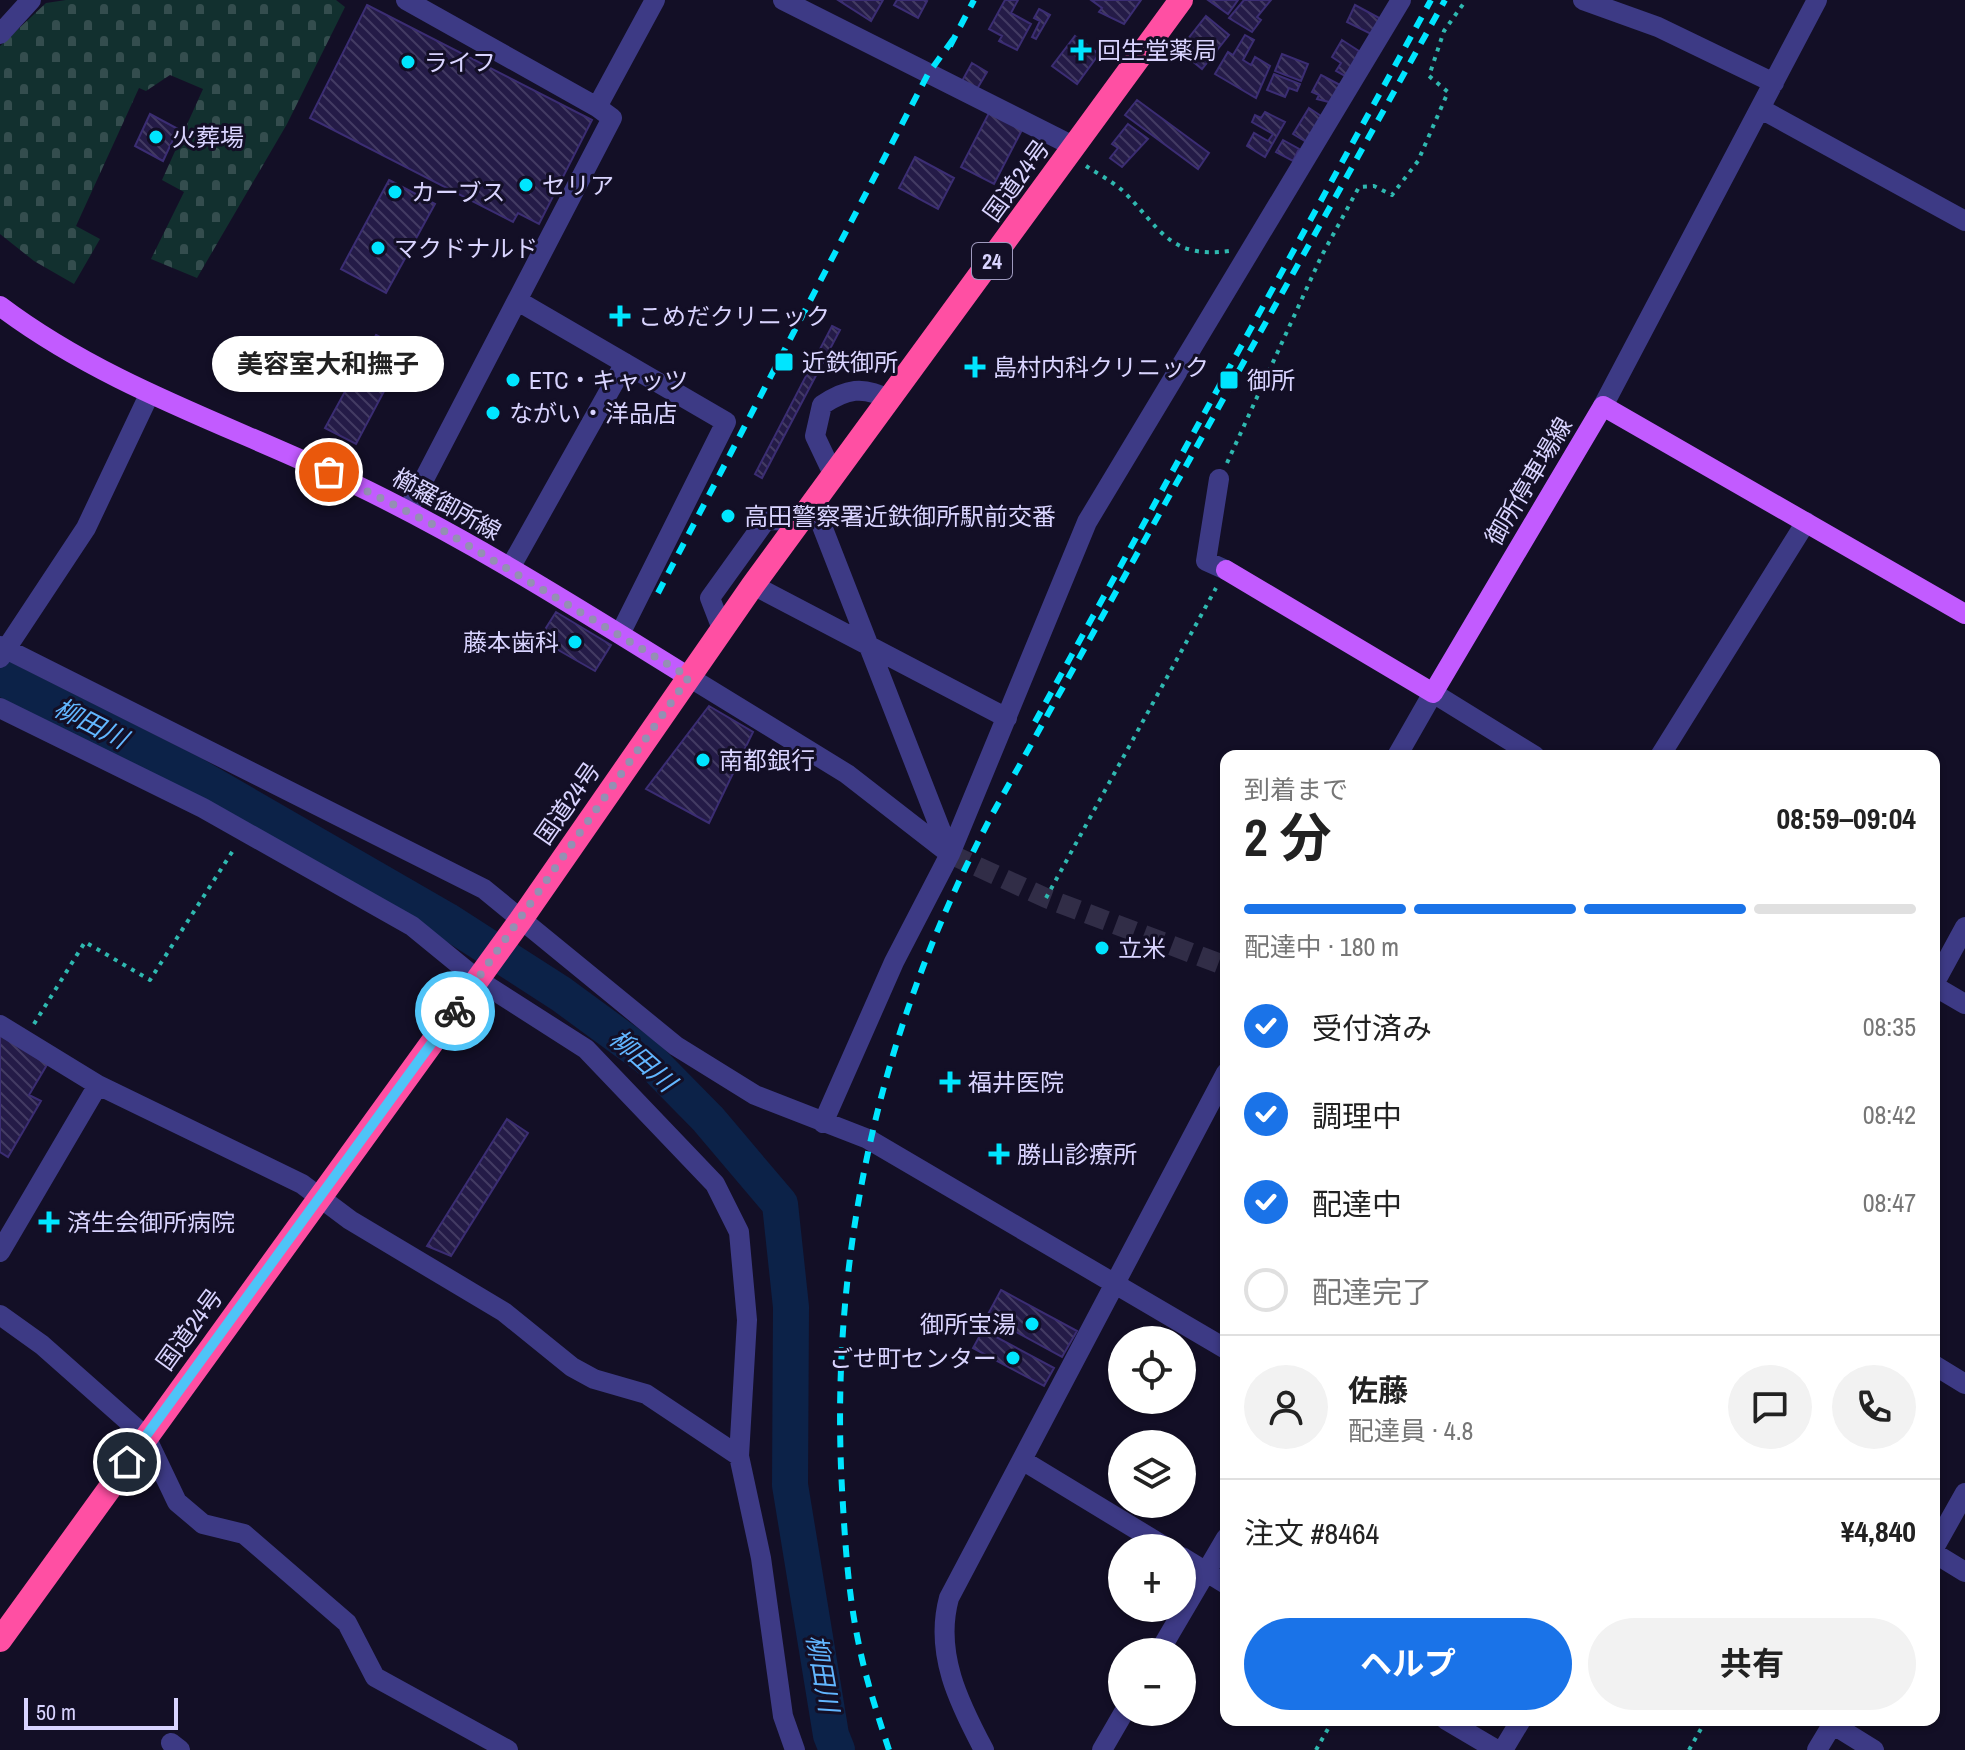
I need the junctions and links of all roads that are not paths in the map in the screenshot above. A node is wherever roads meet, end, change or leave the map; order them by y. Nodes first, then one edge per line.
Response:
1 (31, 0) edge
2 (406, 0) edge
3 (655, 0) edge
4 (783, 0) edge
5 (1181, 0) edge
6 (1401, 0) edge
7 (1583, 0) edge
8 (1817, 0) edge
9 (0, 34) edge
10 (1774, 83) junction
11 (597, 107) junction
12 (1761, 109) junction
13 (1075, 147) junction
14 (1965, 221) edge
15 (518, 301) junction
16 (0, 306) edge
17 (625, 363) junction
18 (149, 395) junction
19 (890, 400) junction
20 (1603, 406) junction
21 (833, 474) junction
22 (1219, 479) road end
23 (408, 510) junction
24 (807, 512) junction
25 (1806, 522) junction
26 (510, 568) junction
27 (1226, 570) joint
28 (753, 585) junction
29 (1965, 614) edge
30 (722, 629) junction
31 (620, 634) junction
32 (870, 647) junction
33 (2, 651) edge
34 (689, 677) junction
35 (1433, 693) junction
36 (0, 708) edge
37 (1007, 718) junction
38 (1400, 750) edge
39 (1525, 750) edge
40 (1664, 750) edge
41 (950, 854) junction
42 (515, 927) junction
43 (1965, 927) edge
44 (482, 973) junction
45 (1940, 974) edge
46 (1940, 989) edge
47 (1965, 1004) edge
48 (0, 1025) edge
49 (98, 1085) junction
50 (1220, 1085) edge
51 (823, 1123) junction
52 (320, 1197) junction
53 (0, 1252) edge
54 (1115, 1286) junction
55 (0, 1315) edge
56 (1220, 1346) edge
57 (1940, 1369) edge
58 (1965, 1384) edge
59 (146, 1437) junction
60 (739, 1456) junction
61 (1022, 1460) junction
62 (1965, 1493) edge
63 (1144, 1534) edge
64 (1940, 1540) edge
65 (1220, 1548) edge
66 (1940, 1555) edge
67 (1196, 1566) edge
68 (1206, 1572) junction
69 (1965, 1572) edge
70 (1220, 1580) edge
71 (1167, 1638) edge
72 (0, 1640) edge
73 (1116, 1726) edge
74 (1457, 1726) edge
75 (1517, 1726) edge
76 (1831, 1726) edge
77 (1839, 1726) edge
78 (508, 1750) edge
79 (795, 1750) edge
80 (984, 1750) edge
81 (1102, 1750) edge
82 (1500, 1750) edge
83 (1817, 1750) edge
84 (1874, 1750) edge

1 - 9 street
2 - 11 street
3 - 11 street
4 - 13 street
5 - 13 highway, 国道24号 / 24
6 - 37 street
7 - 10 street
8 - 10 street
10 - 12 street
11 - 15 street
12 - 14 street
12 - 20 street
13 - 19 highway, 国道24号 / 24
15 - 17 street
15 - 23 street
16 - 18 main road, 櫛羅御所線
17 - 26 street
17 - 31 street
18 - 23 main road, 櫛羅御所線
18 - 33 street
19 - 21 highway, 国道24号 / 24
19 - 21 street
20 - 25 main road, 御所停車場線
20 - 35 main road, 御所停車場線
21 - 24 highway, 国道24号 / 24
22 - 27 street
23 - 26 main road, 櫛羅御所線
24 - 28 highway, 国道24号 / 24
24 - 30 street
24 - 32 street
25 - 29 main road, 御所停車場線
25 - 40 street
26 - 31 main road, 櫛羅御所線
27 - 35 main road
28 - 30 highway, 国道24号 / 24
28 - 32 street
30 - 34 highway, 国道24号 / 24
31 - 34 main road, 櫛羅御所線
32 - 37 street
32 - 41 street
33 - 42 street
34 - 41 street
34 - 42 highway, 国道24号 / 24
35 - 38 street
35 - 39 street
36 - 44 street
37 - 41 street
41 - 51 street
42 - 44 highway, 国道24号 / 24
42 - 51 street
43 - 45 street
44 - 52 highway, 国道24号 / 24
44 - 60 street
46 - 47 street
48 - 49 street
49 - 52 street
49 - 53 street
50 - 54 street
51 - 54 street
52 - 59 highway, 国道24号 / 24
52 - 60 street
54 - 56 street
54 - 61 street
55 - 59 street
57 - 58 street
59 - 72 highway, 国道24号 / 24
59 - 78 street
60 - 79 street
61 - 63 street
61 - 80 street
62 - 64 street
65 - 68 street
66 - 69 street
67 - 68 street
68 - 70 street
68 - 71 street
73 - 81 street
74 - 82 street
75 - 82 street
76 - 83 street
77 - 84 street

